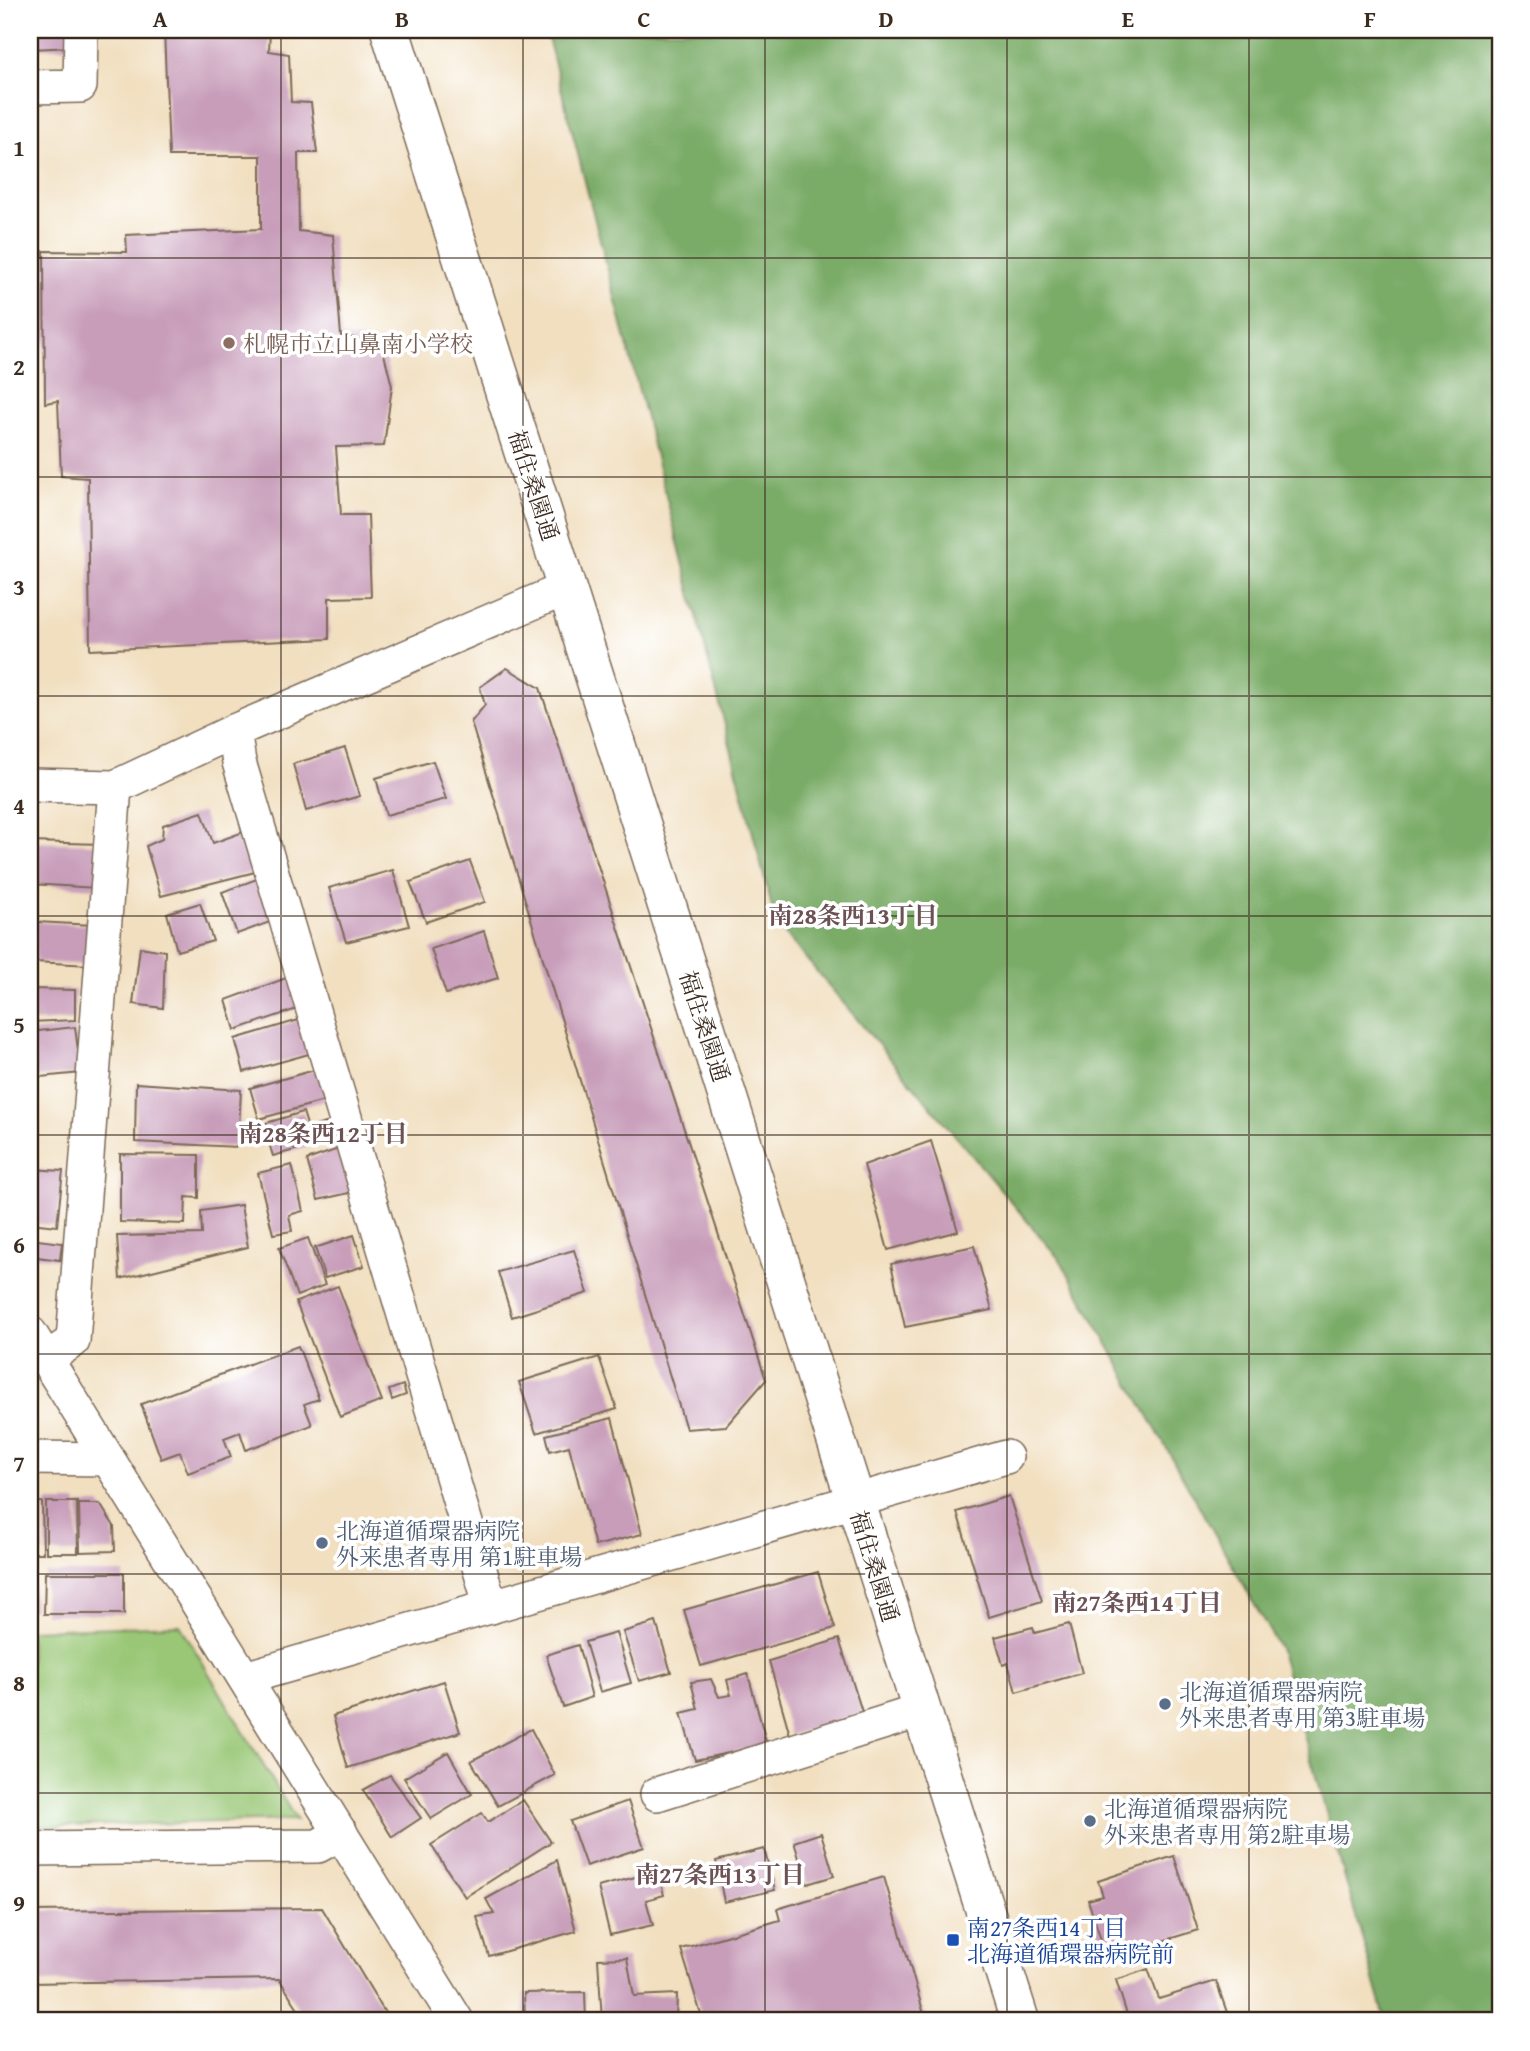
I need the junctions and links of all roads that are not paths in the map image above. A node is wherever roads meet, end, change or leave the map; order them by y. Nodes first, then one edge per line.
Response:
1 (81, 30) edge
2 (390, 30) edge
3 (30, 87) edge
4 (567, 588) junction
5 (234, 731) junction
6 (30, 785) edge
7 (115, 787) junction
8 (38, 1346) edge
9 (1006, 1457) dead end
10 (30, 1458) edge
11 (106, 1459) junction
12 (855, 1500) junction
13 (491, 1607) junction
14 (246, 1678) junction
15 (920, 1711) junction
16 (657, 1794) dead end
17 (341, 1833) junction
18 (30, 1849) edge
19 (457, 2021) edge
20 (1020, 2021) edge

1 - 3 street
2 - 4 street, 福住桑園通
4 - 5 street
4 - 12 street, 福住桑園通
5 - 7 street
5 - 13 street
6 - 7 street
7 - 8 street
8 - 11 street
9 - 12 street
10 - 11 street
11 - 14 street
12 - 13 street
12 - 15 street, 福住桑園通
13 - 14 street
14 - 17 street
15 - 16 street
15 - 20 street, 福住桑園通
17 - 18 street
17 - 19 street

